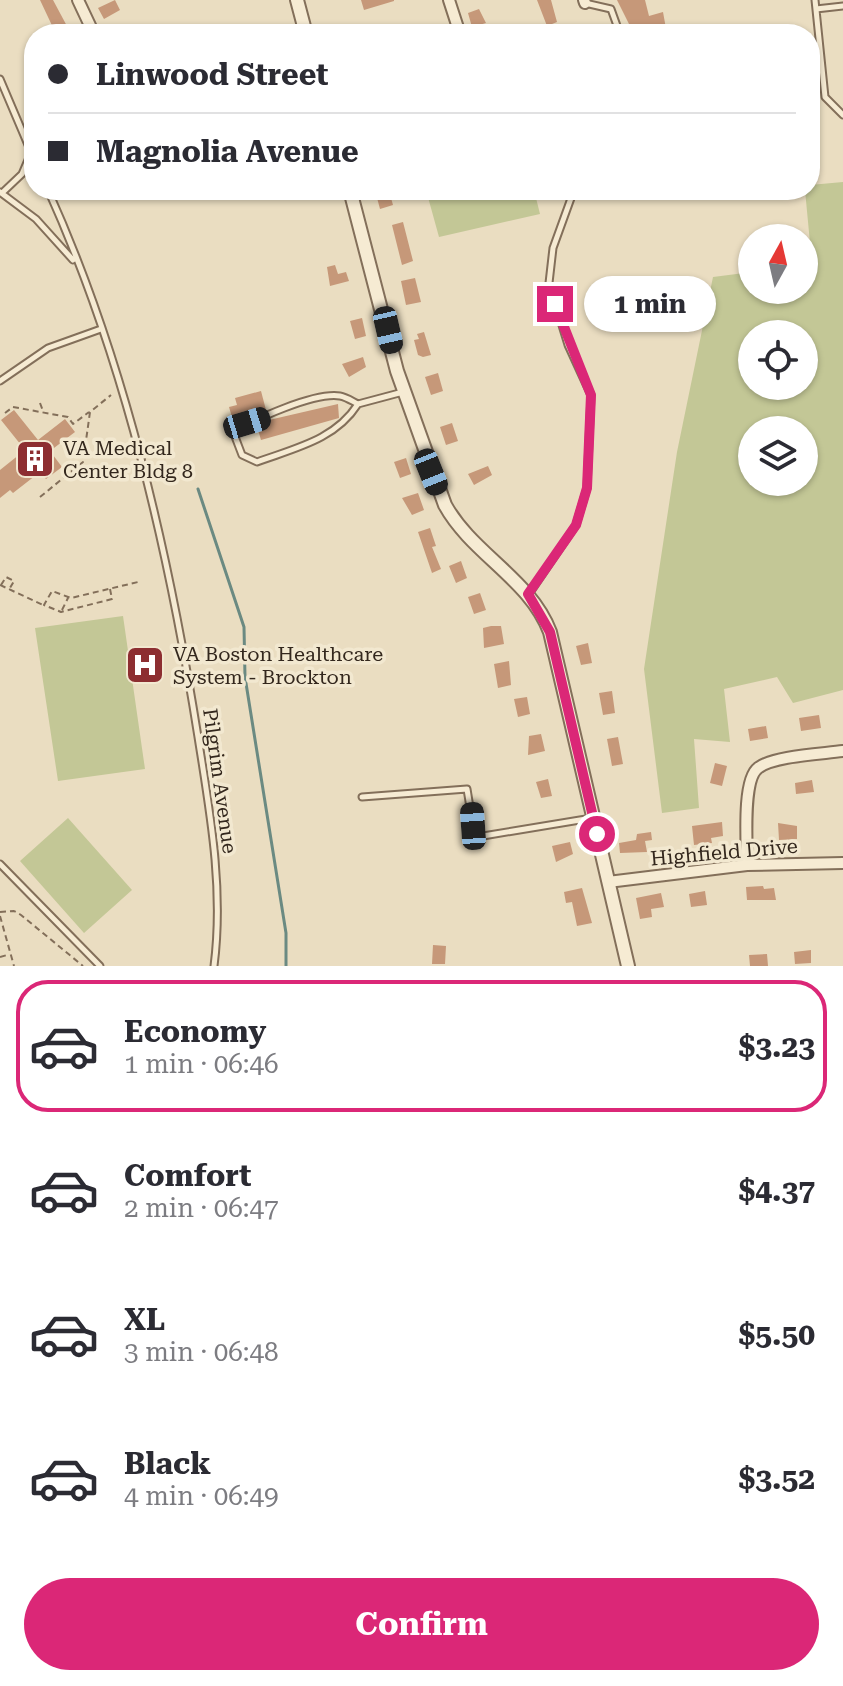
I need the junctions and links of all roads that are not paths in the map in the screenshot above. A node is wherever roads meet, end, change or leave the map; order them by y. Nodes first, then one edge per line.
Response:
1 (78, 0) edge
2 (297, 0) edge
3 (449, 0) edge
4 (815, 0) edge
5 (585, 2) edge
6 (843, 6) edge
7 (816, 9) junction
8 (89, 24) edge
9 (303, 24) edge
10 (457, 24) edge
11 (616, 24) edge
12 (818, 24) edge
13 (820, 48) edge
14 (0, 79) edge
15 (843, 115) edge
16 (24, 135) edge
17 (24, 171) edge
18 (1, 193) edge
19 (52, 200) edge
20 (353, 200) edge
21 (570, 200) edge
22 (76, 264) junction
23 (101, 329) junction
24 (1, 379) edge
25 (404, 392) junction
26 (358, 404) junction
27 (528, 594) junction
28 (843, 751) edge
29 (362, 797) dead end
30 (593, 818) junction
31 (843, 863) edge
32 (0, 864) edge
33 (747, 865) junction
34 (608, 882) junction
35 (100, 966) edge
36 (214, 966) edge
37 (628, 966) edge

1 - 8 street
2 - 9 street
3 - 10 street
4 - 7 lane
5 - 11 lane
6 - 7 lane
7 - 12 lane
13 - 15 lane
14 - 16 lane
17 - 18 lane
18 - 22 lane
19 - 22 lane, Pilgrim Avenue
20 - 25 street
21 - 27 lane
22 - 23 lane, Pilgrim Avenue
23 - 24 lane
23 - 36 lane, Pilgrim Avenue
25 - 26 lane
25 - 27 street
26 - 26 lane
27 - 30 street
28 - 33 street
29 - 30 lane
30 - 34 street
31 - 33 street, Highfield Drive
32 - 35 lane
33 - 34 street, Highfield Drive
34 - 37 street

